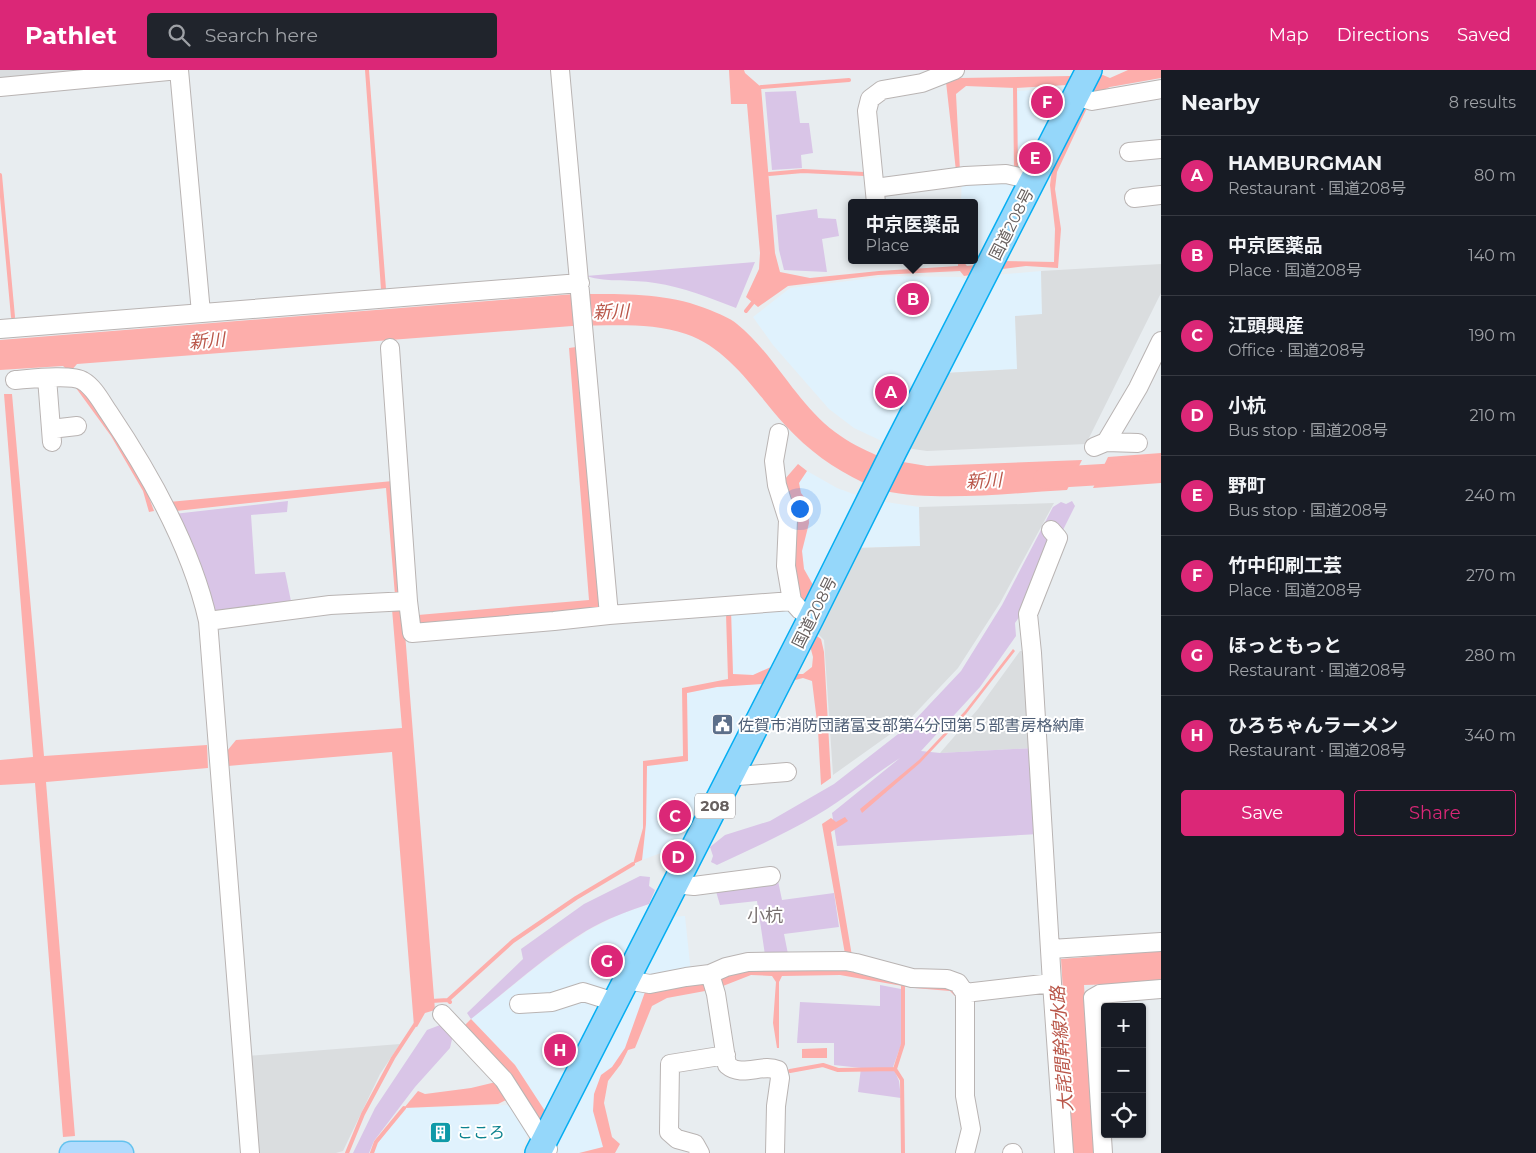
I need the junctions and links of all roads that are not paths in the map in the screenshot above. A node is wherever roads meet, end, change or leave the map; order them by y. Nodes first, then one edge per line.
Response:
1 (179, 70) edge
2 (560, 70) edge
3 (954, 70) edge
4 (1089, 70) edge
5 (0, 87) edge
6 (1161, 89) edge
7 (1076, 96) junction
8 (1161, 149) edge
9 (1129, 152) dead end
10 (1032, 182) junction
11 (875, 195) edge
12 (1161, 195) edge
13 (1134, 198) dead end
14 (580, 283) junction
15 (201, 313) junction
16 (0, 329) edge
17 (1161, 340) edge
18 (390, 348) dead end
19 (47, 378) junction
20 (15, 380) dead end
21 (77, 426) dead end
22 (779, 433) dead end
23 (1138, 443) dead end
24 (1051, 530) dead end
25 (408, 601) junction
26 (792, 601) junction
27 (609, 615) junction
28 (811, 618) junction
29 (208, 621) junction
30 (786, 772) dead end
31 (732, 773) junction
32 (772, 876) dead end
33 (677, 881) junction
34 (1161, 942) edge
35 (1051, 949) junction
36 (710, 974) junction
37 (626, 980) junction
38 (1052, 983) junction
39 (1161, 989) edge
40 (965, 993) junction
41 (615, 1002) junction
42 (520, 1004) dead end
43 (442, 1014) dead end
44 (726, 1055) junction
45 (545, 1150) edge
46 (71, 1153) edge
47 (122, 1153) edge
48 (250, 1153) edge
49 (700, 1153) edge
50 (775, 1153) edge
51 (965, 1153) edge
52 (1064, 1153) edge
53 (1103, 1153) edge

1 - 5 street
1 - 15 street
2 - 14 street
3 - 11 street
4 - 7 highway, 国道208号 / 208
6 - 7 street
7 - 10 highway, 国道208号 / 208
8 - 9 street
10 - 11 street
10 - 28 highway, 国道208号 / 208
12 - 13 street
14 - 15 street
14 - 27 street
15 - 16 street
17 - 23 street
18 - 25 street
19 - 20 street
19 - 21 street
19 - 29 street
22 - 26 street
24 - 35 street
25 - 27 street
25 - 29 street
26 - 27 street
26 - 28 street
28 - 31 highway, 国道208号 / 208
29 - 48 street
30 - 31 street
31 - 33 highway, 国道208号 / 208
32 - 33 street
33 - 37 highway, 国道208号 / 208
34 - 35 street
35 - 38 street
36 - 37 street
36 - 40 street
36 - 44 street
37 - 41 highway, 国道208号 / 208
38 - 40 street
38 - 52 street
39 - 53 street
40 - 51 street
41 - 42 street
41 - 45 highway, 国道208号 / 208
43 - 45 street
44 - 49 street
44 - 50 street
46 - 47 main road

